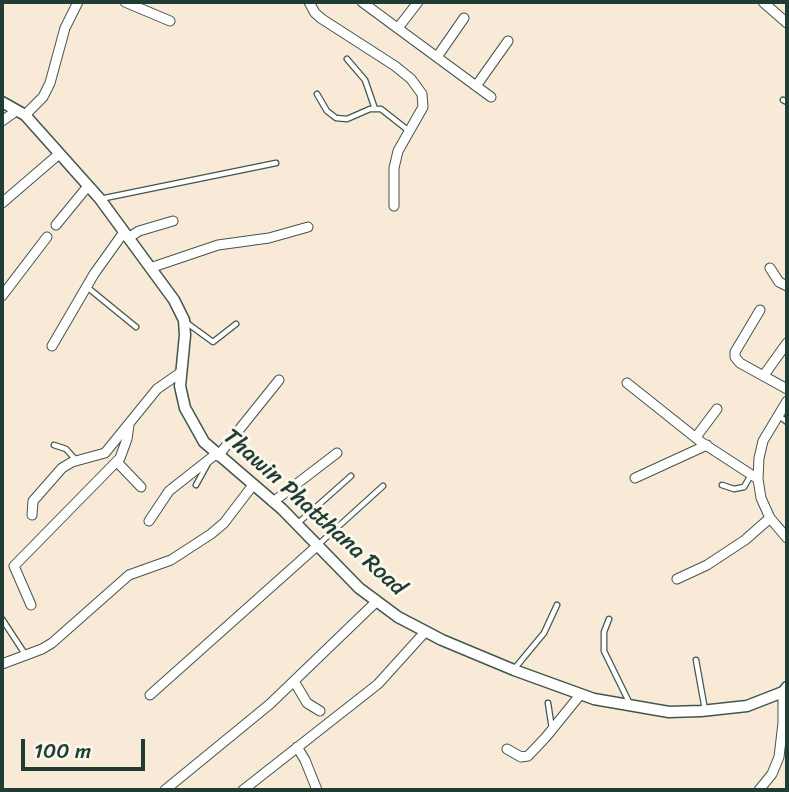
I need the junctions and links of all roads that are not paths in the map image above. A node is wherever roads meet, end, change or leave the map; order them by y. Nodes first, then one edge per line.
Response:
1 (78, 2) edge
2 (125, 2) edge
3 (309, 2) edge
4 (362, 2) edge
5 (382, 2) edge
6 (418, 2) edge
7 (763, 2) edge
8 (380, 15) junction
9 (464, 18) dead end
10 (170, 22) dead end
11 (787, 23) edge
12 (398, 28) junction
13 (508, 41) dead end
14 (436, 57) junction
15 (346, 59) dead end
16 (476, 86) junction
17 (317, 94) dead end
18 (491, 97) dead end
19 (2, 102) edge
20 (375, 109) junction
21 (20, 113) junction
22 (2, 121) edge
23 (409, 131) junction
24 (59, 154) junction
25 (276, 163) dead end
26 (88, 186) junction
27 (100, 199) junction
28 (2, 203) edge
29 (394, 206) dead end
30 (173, 221) dead end
31 (55, 225) dead end
32 (308, 227) dead end
33 (126, 235) junction
34 (47, 237) dead end
35 (150, 268) junction
36 (770, 268) dead end
37 (787, 286) edge
38 (87, 287) junction
39 (2, 296) edge
40 (760, 310) dead end
41 (184, 320) junction
42 (236, 324) dead end
43 (136, 327) dead end
44 (787, 343) edge
45 (52, 346) dead end
46 (180, 373) junction
47 (764, 375) junction
48 (279, 380) dead end
49 (627, 383) dead end
50 (787, 388) edge
51 (787, 401) edge
52 (717, 409) dead end
53 (778, 415) junction
54 (787, 422) edge
55 (129, 425) junction
56 (696, 437) junction
57 (54, 445) dead end
58 (707, 445) junction
59 (337, 453) dead end
60 (214, 457) junction
61 (76, 461) junction
62 (117, 462) junction
63 (351, 476) dead end
64 (755, 477) junction
65 (635, 478) dead end
66 (196, 485) dead end
67 (253, 485) junction
68 (722, 485) dead end
69 (383, 486) dead end
70 (141, 487) dead end
71 (273, 502) junction
72 (32, 515) dead end
73 (771, 518) junction
74 (149, 521) dead end
75 (297, 524) junction
76 (787, 538) edge
77 (317, 546) junction
78 (677, 579) dead end
79 (377, 601) junction
80 (31, 605) dead end
81 (557, 605) dead end
82 (2, 619) edge
83 (609, 619) dead end
84 (425, 632) junction
85 (25, 654) junction
86 (696, 660) dead end
87 (2, 664) edge
88 (514, 670) junction
89 (294, 681) junction
90 (785, 690) edge
91 (150, 695) dead end
92 (580, 695) junction
93 (548, 703) dead end
94 (631, 706) junction
95 (705, 710) junction
96 (320, 711) dead end
97 (552, 729) junction
98 (297, 747) junction
99 (507, 749) dead end
100 (165, 790) edge
101 (243, 790) edge
102 (317, 790) edge
103 (759, 790) edge

1 - 21 street
2 - 10 street
3 - 23 street
4 - 8 street
5 - 8 street
6 - 12 street
7 - 11 street
8 - 12 street
9 - 14 street
12 - 14 street
13 - 16 street
14 - 16 street
15 - 20 lane
16 - 18 street
17 - 20 lane
19 - 21 street
20 - 23 lane
21 - 22 street
21 - 24 street
23 - 29 street
24 - 26 street
24 - 28 street
25 - 27 lane
26 - 27 street
26 - 31 street
27 - 33 street
30 - 33 street
32 - 35 street
33 - 35 street
33 - 38 street
34 - 39 street
35 - 41 street
36 - 37 street
38 - 43 lane
38 - 45 street
40 - 47 street
41 - 42 lane
41 - 46 street, Thawin Phatthana Road
44 - 47 street
46 - 55 street
46 - 60 street, Thawin Phatthana Road
47 - 50 street
48 - 60 street
49 - 56 street
51 - 53 street
52 - 56 street
53 - 54 lane
53 - 64 street
55 - 61 street
55 - 62 street
56 - 58 street
57 - 61 lane
58 - 64 street
58 - 65 street
59 - 71 street
60 - 66 lane
60 - 67 street, Thawin Phatthana Road
60 - 74 street
61 - 72 street
62 - 70 street
62 - 80 street
63 - 75 lane
64 - 68 lane
64 - 73 street
67 - 71 street, Thawin Phatthana Road
67 - 85 street
69 - 77 lane
71 - 75 street, Thawin Phatthana Road
73 - 76 street
73 - 78 street
75 - 77 street, Thawin Phatthana Road
77 - 79 street, Thawin Phatthana Road
77 - 91 street
79 - 84 street, Thawin Phatthana Road
79 - 89 street
81 - 88 lane
82 - 85 lane
83 - 94 lane
84 - 88 street, Thawin Phatthana Road
84 - 98 street
85 - 87 street
86 - 95 lane
88 - 92 street, Thawin Phatthana Road
89 - 96 street
89 - 100 street
90 - 95 street, Thawin Phatthana Road
90 - 103 street
92 - 94 street, Thawin Phatthana Road
92 - 97 street
93 - 97 lane
94 - 95 street, Thawin Phatthana Road
97 - 99 street
98 - 101 street
98 - 102 street

